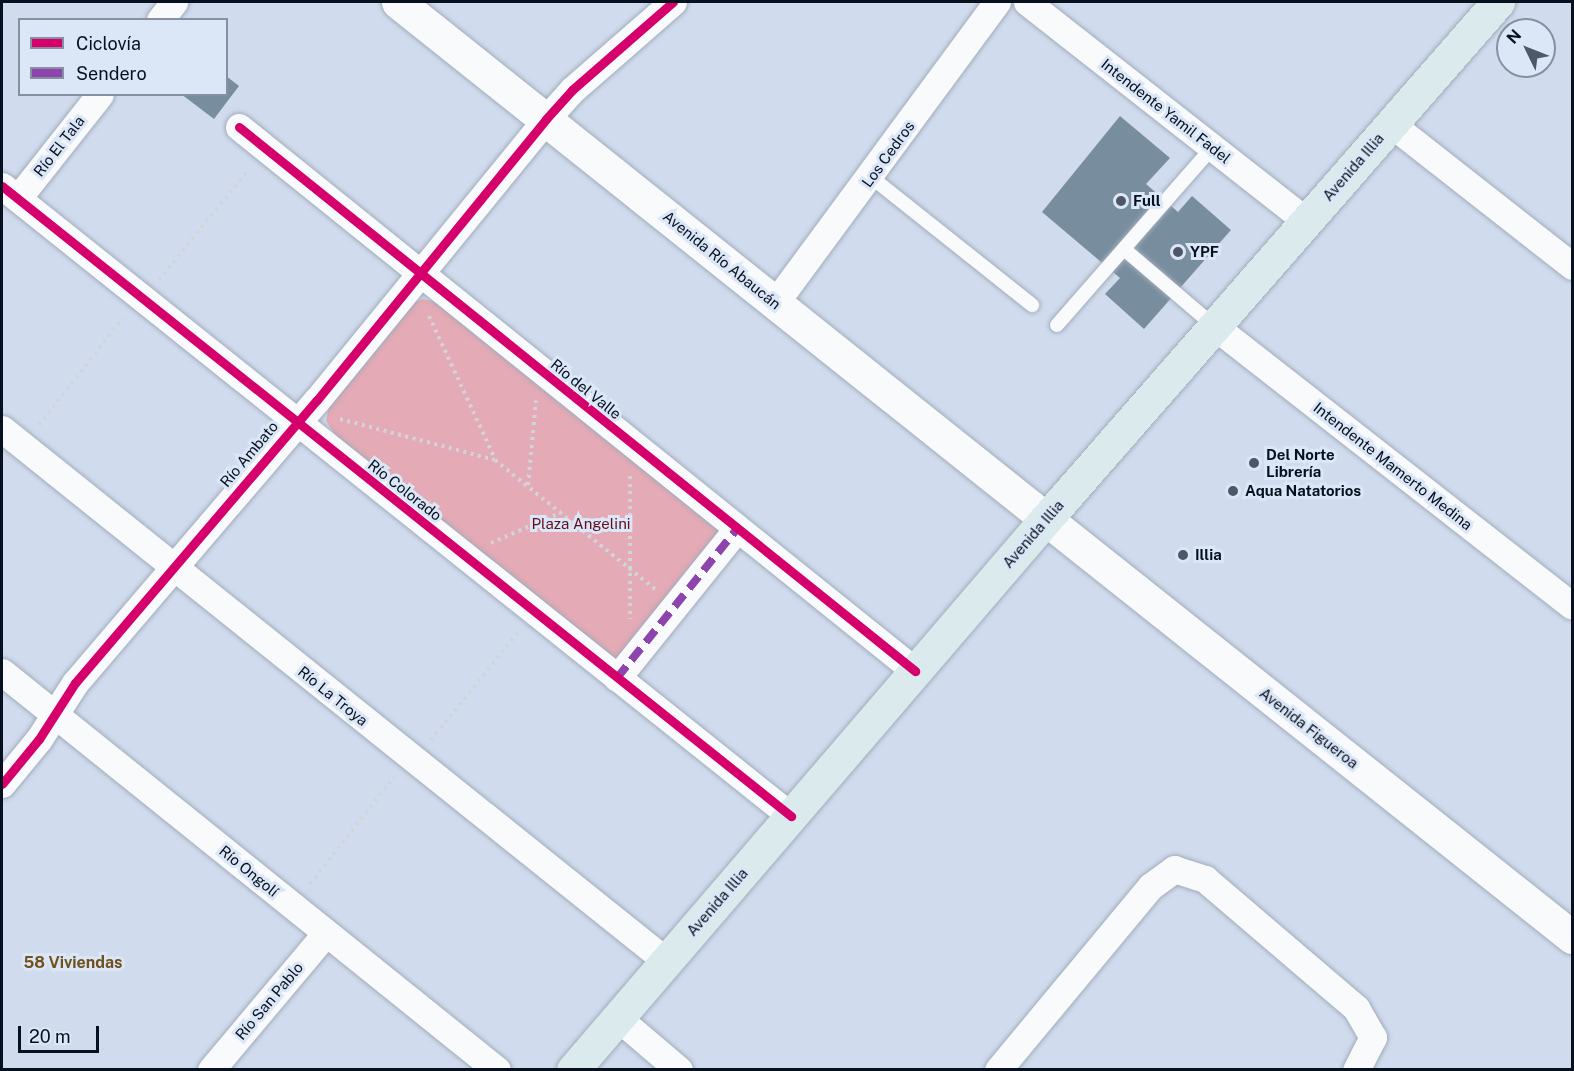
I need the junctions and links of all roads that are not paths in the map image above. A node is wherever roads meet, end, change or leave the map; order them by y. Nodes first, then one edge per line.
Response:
1 (174, 2) edge
2 (398, 2) edge
3 (673, 2) edge
4 (997, 2) edge
5 (1027, 2) edge
6 (1498, 2) edge
7 (162, 18) edge
8 (98, 96) edge
9 (546, 119) junction
10 (1391, 124) junction
11 (239, 127) dead end
12 (1212, 148) junction
13 (871, 177) junction
14 (10, 192) edge
15 (1306, 221) junction
16 (1124, 249) junction
17 (1572, 266) edge
18 (419, 275) junction
19 (775, 303) junction
20 (1032, 305) dead end
21 (1057, 325) dead end
22 (1214, 326) junction
23 (296, 423) junction
24 (11, 437) edge
25 (1046, 519) junction
26 (737, 529) junction
27 (173, 567) junction
28 (1572, 606) edge
29 (624, 670) junction
30 (915, 671) junction
31 (2, 672) edge
32 (56, 715) junction
33 (2, 784) edge
34 (791, 816) junction
35 (326, 933) junction
36 (1572, 937) edge
37 (666, 961) junction
38 (618, 1018) junction
39 (212, 1070) edge
40 (497, 1070) edge
41 (573, 1070) edge
42 (679, 1070) edge
43 (998, 1070) edge
44 (1356, 1070) edge

1 - 7 street
2 - 9 street, Avenida Río Abaucán
3 - 9 street, Río Ambato
4 - 13 street, Los Cedros
5 - 12 street, Intendente Yamil Fadel
6 - 10 main road, Avenida Illia
8 - 14 street, Río El Tala
9 - 18 street, Río Ambato
9 - 19 street, Avenida Río Abaucán
10 - 15 main road, Avenida Illia
10 - 17 street
11 - 18 street, Río del Valle
12 - 15 street, Intendente Yamil Fadel
12 - 16 lane
13 - 19 street, Los Cedros
13 - 20 lane
14 - 23 street, Río Colorado
15 - 22 main road, Avenida Illia
16 - 21 lane
16 - 22 lane
18 - 23 street, Río Ambato
18 - 26 street, Río del Valle
19 - 25 street, Avenida Río Abaucán
22 - 25 main road, Avenida Illia
22 - 28 street, Intendente Mamerto Medina
23 - 27 street, Río Ambato
23 - 29 street, Río Colorado
24 - 27 street, Río La Troya
25 - 30 main road, Avenida Illia
25 - 36 street, Avenida Figueroa
26 - 29 street
26 - 30 street, Río del Valle
27 - 32 street, Río Ambato
27 - 37 street, Río La Troya
29 - 34 street, Río Colorado
30 - 34 main road, Avenida Illia
31 - 32 street, Río Ongolí
32 - 33 street, Río Ambato
32 - 35 street, Río Ongolí
34 - 37 main road, Avenida Illia
35 - 39 street, Río San Pablo
35 - 40 street, Río Ongolí
37 - 38 main road, Avenida Illia
38 - 41 main road, Avenida Illia
38 - 42 street
43 - 44 street

